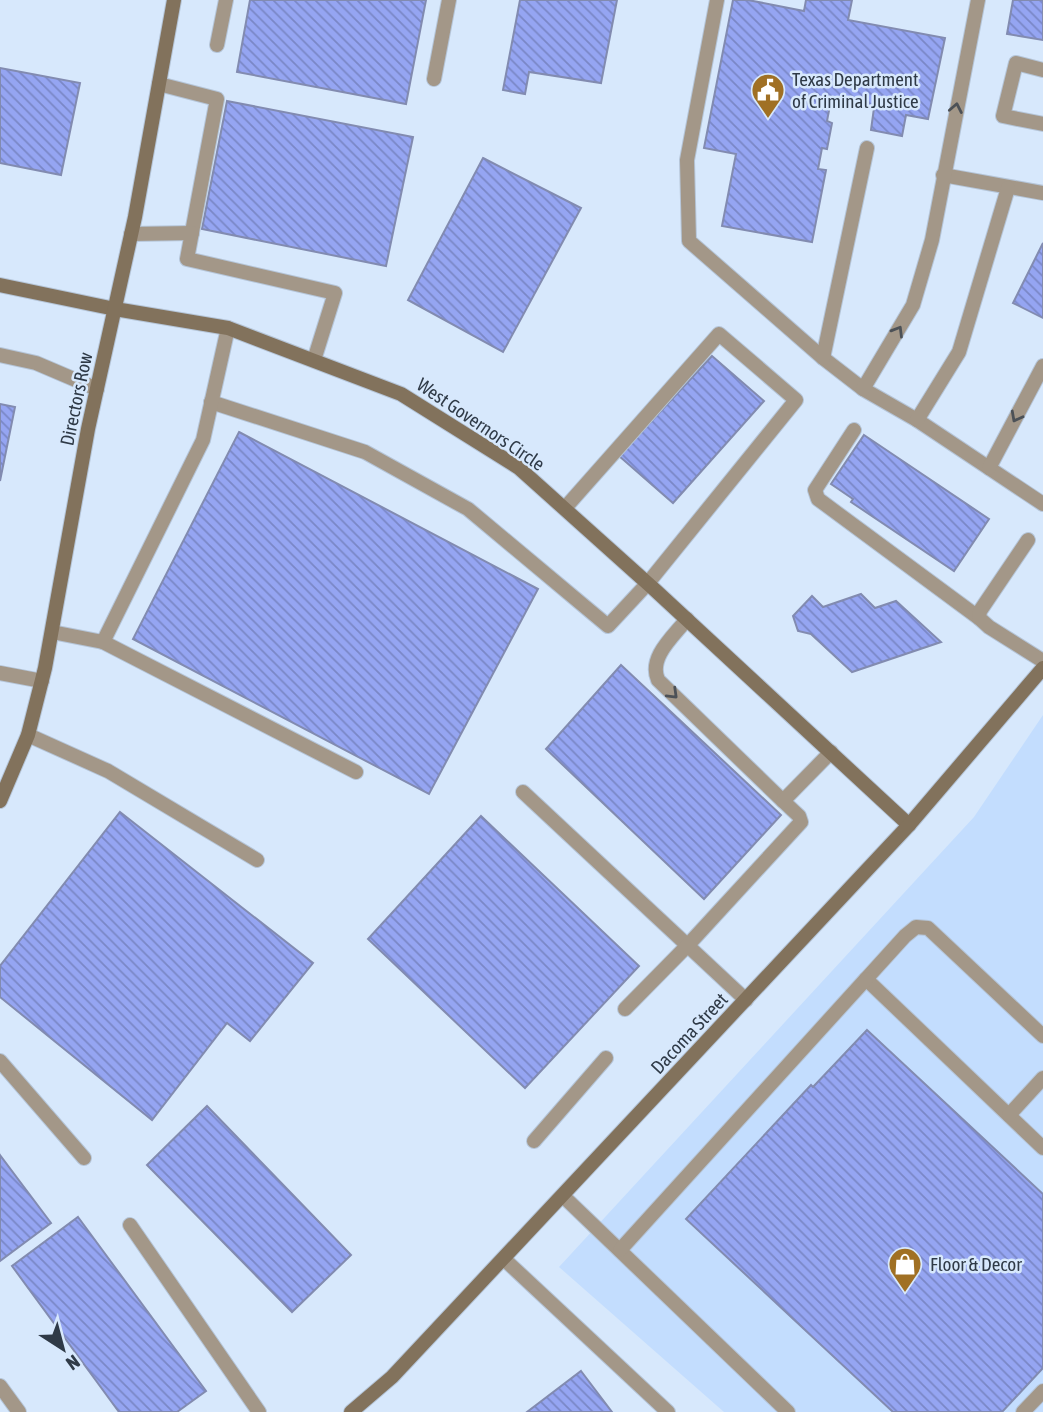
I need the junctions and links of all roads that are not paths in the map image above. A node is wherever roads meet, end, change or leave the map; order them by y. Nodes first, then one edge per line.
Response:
1 (173, 0) edge
2 (226, 0) edge
3 (449, 0) edge
4 (717, 0) edge
5 (977, 0) edge
6 (217, 45) dead end
7 (1043, 69) edge
8 (434, 79) dead end
9 (159, 84) junction
10 (1043, 124) edge
11 (867, 148) dead end
12 (943, 175) junction
13 (1008, 188) junction
14 (1043, 193) edge
15 (192, 233) junction
16 (131, 234) junction
17 (0, 285) edge
18 (115, 309) junction
19 (228, 328) junction
20 (0, 355) edge
21 (823, 358) junction
22 (314, 360) junction
23 (1043, 366) edge
24 (97, 389) junction
25 (863, 389) junction
26 (211, 402) junction
27 (917, 420) junction
28 (854, 430) dead end
29 (989, 468) junction
30 (1043, 504) edge
31 (565, 508) junction
32 (1028, 540) dead end
33 (648, 583) junction
34 (979, 618) junction
35 (687, 619) junction
36 (52, 632) junction
37 (103, 642) junction
38 (1043, 661) edge
39 (1043, 668) edge
40 (0, 673) edge
41 (42, 681) junction
42 (28, 735) junction
43 (831, 752) junction
44 (356, 772) dead end
45 (523, 792) dead end
46 (0, 801) edge
47 (783, 801) junction
48 (909, 825) junction
49 (257, 860) dead end
50 (688, 945) junction
51 (866, 979) junction
52 (746, 1000) junction
53 (625, 1009) dead end
54 (1043, 1036) edge
55 (606, 1058) dead end
56 (0, 1060) edge
57 (1043, 1078) edge
58 (1009, 1115) junction
59 (534, 1142) dead end
60 (1043, 1148) edge
61 (84, 1158) dead end
62 (564, 1196) junction
63 (130, 1225) dead end
64 (620, 1250) junction
65 (504, 1259) junction
66 (0, 1386) edge
67 (1043, 1391) edge
68 (19, 1412) edge
69 (259, 1412) edge
70 (351, 1412) edge
71 (668, 1412) edge
72 (788, 1412) edge
73 (1023, 1412) edge

1 - 9 street, Directors Row
2 - 6 lane
3 - 8 lane
4 - 21 lane
12 -> 5 lane
7 - 10 lane
9 - 15 lane
9 - 16 street, Directors Row
11 - 21 lane
12 - 13 lane
25 -> 12 lane
13 - 14 lane
13 - 27 lane
15 - 16 lane
15 - 22 lane
16 - 18 street, Directors Row
17 - 18 street, West Governors Circle
18 - 19 street, West Governors Circle
18 - 24 street, Directors Row
19 - 22 street, West Governors Circle
19 - 26 lane
20 - 24 lane
21 - 25 lane
22 - 31 street, West Governors Circle
23 -> 29 lane
24 - 36 street, Directors Row
25 - 27 lane
26 - 33 lane
26 - 37 lane
27 - 29 lane
28 - 34 lane
29 - 30 lane
31 - 33 street, West Governors Circle
31 - 33 lane
32 - 34 lane
33 - 35 street, West Governors Circle
34 - 38 lane
35 - 43 street, West Governors Circle
35 -> 47 lane
36 - 37 lane
36 - 41 street, Directors Row
37 - 44 lane
39 - 48 street, Dacoma Street
40 - 41 lane
41 - 42 street, Directors Row
42 - 46 street, Directors Row
42 - 49 lane
43 - 47 lane
43 - 48 street, West Governors Circle
45 - 50 lane
47 - 50 lane
48 - 52 street, Dacoma Street
50 - 52 lane
50 - 53 lane
51 - 54 lane
51 - 58 lane
51 - 64 lane
52 - 62 street, Dacoma Street
55 - 59 lane
56 - 61 lane
57 - 58 lane
58 - 60 lane
62 - 64 lane
62 - 65 street, Dacoma Street
63 - 69 lane
64 - 72 lane
65 - 70 street, Dacoma Street
65 - 71 lane
66 - 68 lane
67 - 73 lane

